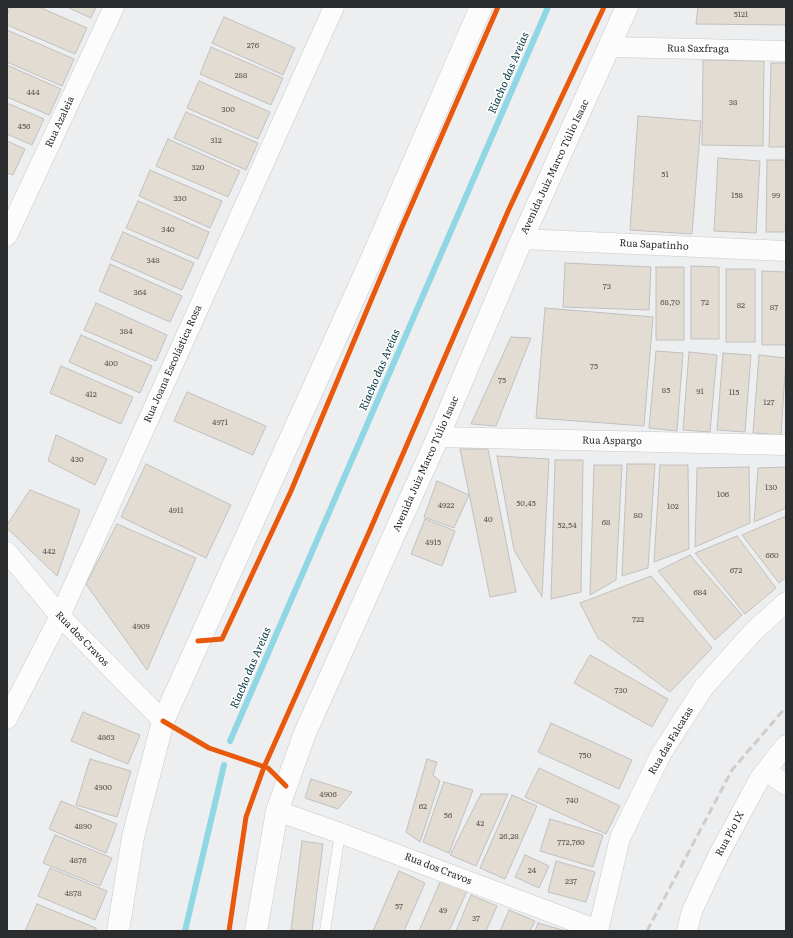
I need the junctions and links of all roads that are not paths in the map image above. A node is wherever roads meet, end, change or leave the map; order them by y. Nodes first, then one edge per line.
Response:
1 (114, 7) edge
2 (334, 7) edge
3 (481, 7) edge
4 (627, 7) edge
5 (610, 47) junction
6 (786, 51) edge
7 (7, 236) edge
8 (522, 239) junction
9 (786, 251) edge
10 (438, 437) junction
11 (786, 445) edge
12 (7, 552) edge
13 (786, 602) edge
14 (60, 616) junction
15 (7, 719) edge
16 (163, 721) junction
17 (786, 745) edge
18 (766, 771) junction
19 (786, 785) edge
20 (276, 811) junction
21 (340, 833) junction
22 (598, 930) edge
23 (118, 931) edge
24 (256, 931) edge
25 (325, 931) edge
26 (687, 931) edge

1 - 7 street, Rua Azaleia
2 - 14 street, Rua Joana Escolástica Rosa
3 - 16 main road
4 - 5 main road, Avenida Juiz Marco Túlio Isaac
5 - 6 street, Rua Saxfraga
5 - 8 main road, Avenida Juiz Marco Túlio Isaac
8 - 9 street, Rua Sapatinho
8 - 10 main road, Avenida Juiz Marco Túlio Isaac
10 - 11 street, Rua Aspargo
10 - 20 main road, Avenida Juiz Marco Túlio Isaac
12 - 14 street, Rua dos Cravos
13 - 22 street, Rua das Falcatas
14 - 15 street, Rua Joana Escolástica Rosa
14 - 16 street, Rua dos Cravos
16 - 23 main road
17 - 18 street, Rua Pio IX
18 - 19 street
18 - 26 street, Rua Pio IX
20 - 21 street, Rua dos Cravos
20 - 24 main road, Avenida Juiz Marco Túlio Isaac
21 - 22 street, Rua dos Cravos
21 - 25 lane

